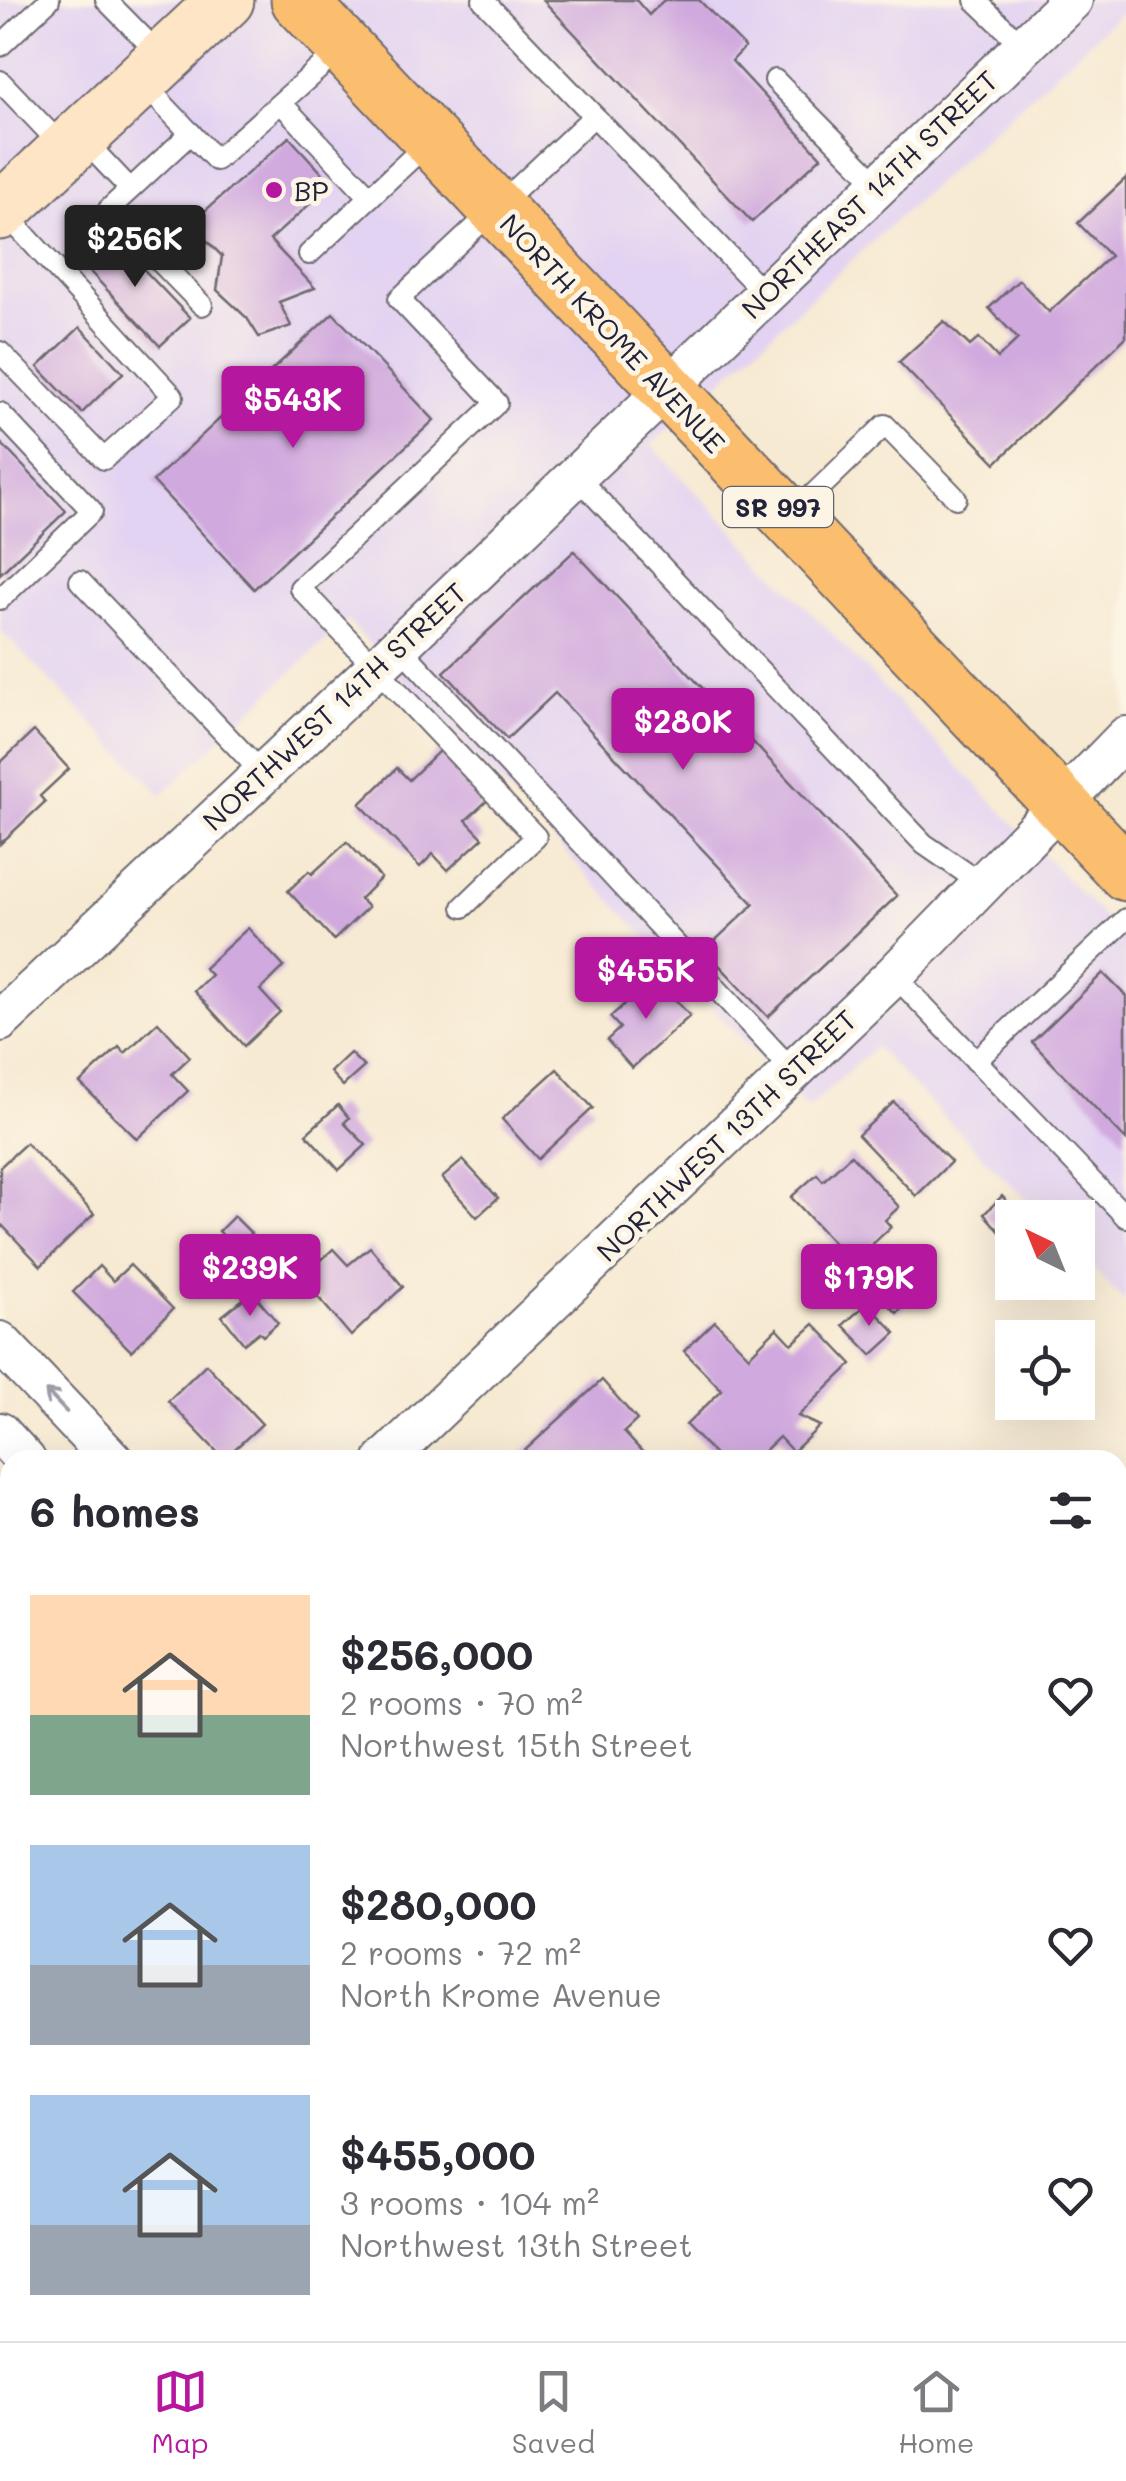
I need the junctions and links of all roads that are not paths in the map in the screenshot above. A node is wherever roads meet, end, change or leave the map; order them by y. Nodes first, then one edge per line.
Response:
1 (49, 0) edge
2 (106, 0) edge
3 (226, 0) edge
4 (299, 0) edge
5 (483, 0) edge
6 (975, 0) edge
7 (1072, 0) edge
8 (0, 46) edge
9 (344, 47) junction
10 (1024, 47) junction
11 (152, 69) junction
12 (775, 80) dead end
13 (0, 81) edge
14 (281, 102) junction
15 (594, 116) junction
16 (190, 133) junction
17 (431, 140) junction
18 (73, 143) junction
19 (878, 184) junction
20 (130, 190) junction
21 (370, 197) junction
22 (496, 208) junction
23 (1, 211) edge
24 (309, 254) dead end
25 (764, 293) junction
26 (202, 305) dead end
27 (0, 352) edge
28 (666, 388) junction
29 (0, 412) edge
30 (575, 475) junction
31 (956, 498) dead end
32 (788, 518) junction
33 (80, 581) dead end
34 (0, 599) edge
35 (388, 658) junction
36 (1126, 737) edge
37 (263, 774) junction
38 (1062, 805) junction
39 (1126, 873) edge
40 (982, 884) junction
41 (463, 907) dead end
42 (1126, 919) edge
43 (894, 975) junction
44 (0, 1022) edge
45 (976, 1060) junction
46 (794, 1070) junction
47 (1126, 1217) edge
48 (0, 1342) edge
49 (103, 1450) edge
50 (395, 1450) edge

1 - 8 lane
2 - 11 lane
3 - 11 street
4 - 9 highway, SR 997
5 - 15 lane
6 - 10 lane
7 - 10 street, NORTHEAST 14TH STREET
9 - 14 lane
9 - 17 highway, SR 997
10 - 19 street, NORTHEAST 14TH STREET
11 - 16 lane
11 - 18 street
12 - 19 lane
13 - 18 lane
14 - 16 lane
14 - 21 lane
15 - 22 lane
15 - 25 lane
16 - 20 lane
17 - 21 lane
17 - 22 highway, NORTH KROME AVENUE / SR 997
18 - 20 lane
18 - 23 street
19 - 25 street, NORTHEAST 14TH STREET
20 - 26 lane
21 - 24 lane
22 - 28 highway, NORTH KROME AVENUE / SR 997
22 - 35 lane
23 - 27 lane
25 - 28 street, NORTHEAST 14TH STREET
28 - 30 street, NORTHWEST 14TH STREET
28 - 32 highway, NORTH KROME AVENUE / SR 997
29 - 34 lane
30 - 35 street, NORTHWEST 14TH STREET
30 - 40 lane
31 - 32 lane
32 - 38 highway, NORTH KROME AVENUE / SR 997
33 - 37 lane
35 - 37 street, NORTHWEST 14TH STREET
35 - 41 lane
35 - 46 lane
36 - 38 street, NORTHWEST 13TH STREET
37 - 44 street, NORTHWEST 14TH STREET
38 - 39 highway, NORTH KROME AVENUE / SR 997
38 - 40 street, NORTHWEST 13TH STREET
40 - 43 street, NORTHWEST 13TH STREET
42 - 45 lane
43 - 45 lane
43 - 46 street, NORTHWEST 13TH STREET
45 - 47 lane
46 - 50 street, NORTHWEST 13TH STREET
49 -> 48 street

